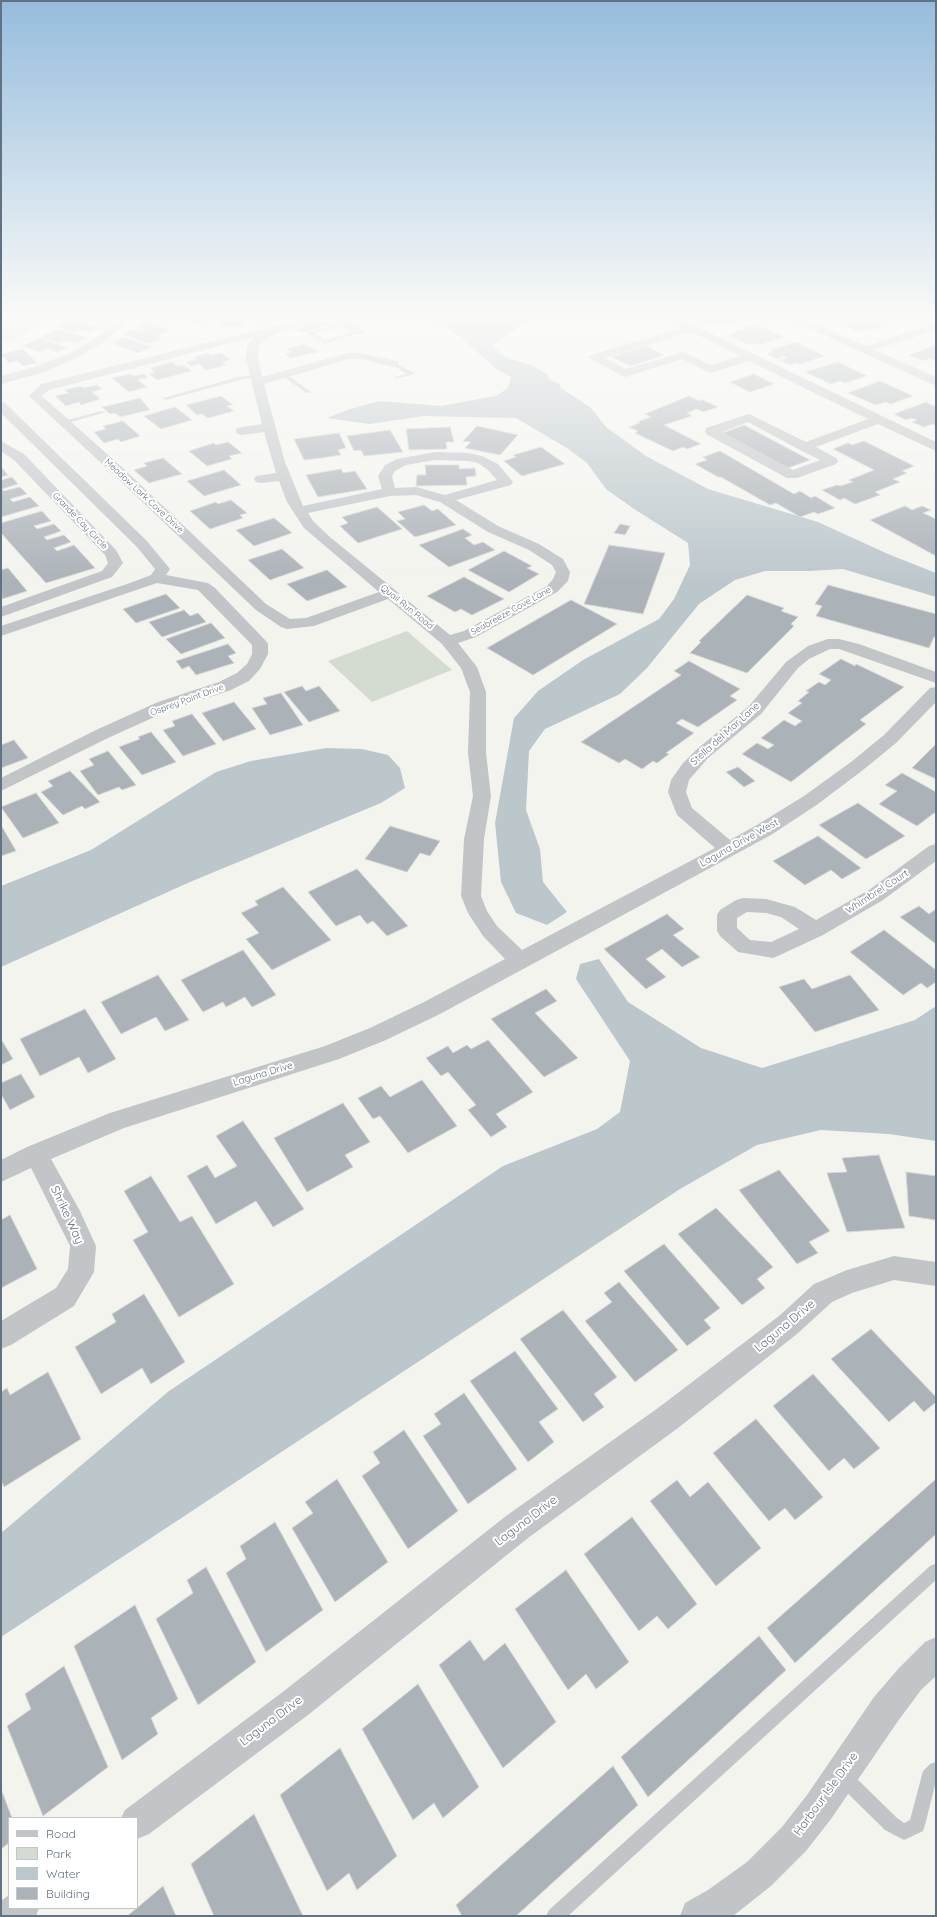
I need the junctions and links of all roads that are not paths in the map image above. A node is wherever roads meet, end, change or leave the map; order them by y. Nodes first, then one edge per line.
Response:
1 (46, 405) edge
2 (264, 405) edge
3 (849, 405) edge
4 (1, 406) edge
5 (103, 412) dead end
6 (879, 420) junction
7 (64, 422) junction
8 (270, 427) junction
9 (242, 431) dead end
10 (1, 445) edge
11 (936, 446) edge
12 (805, 447) junction
13 (284, 476) junction
14 (261, 479) dead end
15 (390, 492) junction
16 (445, 499) junction
17 (299, 511) junction
18 (156, 578) junction
19 (390, 593) junction
20 (1, 612) edge
21 (1, 632) edge
22 (448, 641) junction
23 (936, 678) edge
24 (936, 692) edge
25 (1, 786) edge
26 (729, 850) junction
27 (936, 851) edge
28 (816, 930) dead end
29 (519, 961) junction
30 (36, 1154) junction
31 (1, 1172) edge
32 (936, 1274) edge
33 (1, 1336) edge
34 (935, 1571) edge
35 (936, 1652) edge
36 (936, 1770) edge
37 (841, 1776) junction
38 (138, 1821) edge
39 (20, 1909) edge
40 (11, 1916) edge
41 (555, 1916) edge
42 (698, 1916) edge

1 - 7 street, Meadow Lark Cove Drive
2 - 8 street, Quail Run Road
3 - 6 street
4 - 18 street
5 - 7 lane
6 - 11 street
6 - 12 street
7 - 19 street, Meadow Lark Cove Drive
8 - 9 street
8 - 13 street, Quail Run Road
10 - 20 street, Grande Cay Circle
12 - 12 street
13 - 14 street
13 - 17 street, Quail Run Road
15 - 16 street, Seabreeze Cove Lane
15 - 16 street
15 - 17 street, Seabreeze Cove Lane
16 - 22 street, Seabreeze Cove Lane
17 - 19 street, Quail Run Road
18 - 21 street, Osprey Point Drive
18 - 25 street, Osprey Point Drive
19 - 22 street, Quail Run Road
22 - 29 street, Quail Run Road
23 - 26 street, Stella del Mar Lane
24 - 26 street, Laguna Drive West
26 - 29 street, Laguna Drive West
27 - 28 street, Whimbrel Court
29 - 30 street, Laguna Drive
30 - 31 street, Laguna Drive
30 - 33 street, Shrike Way
32 - 38 street, Laguna Drive
34 - 41 lane
35 - 37 street, Harbour Isle Drive
36 - 37 lane
37 - 42 street, Harbour Isle Drive
39 - 40 street

